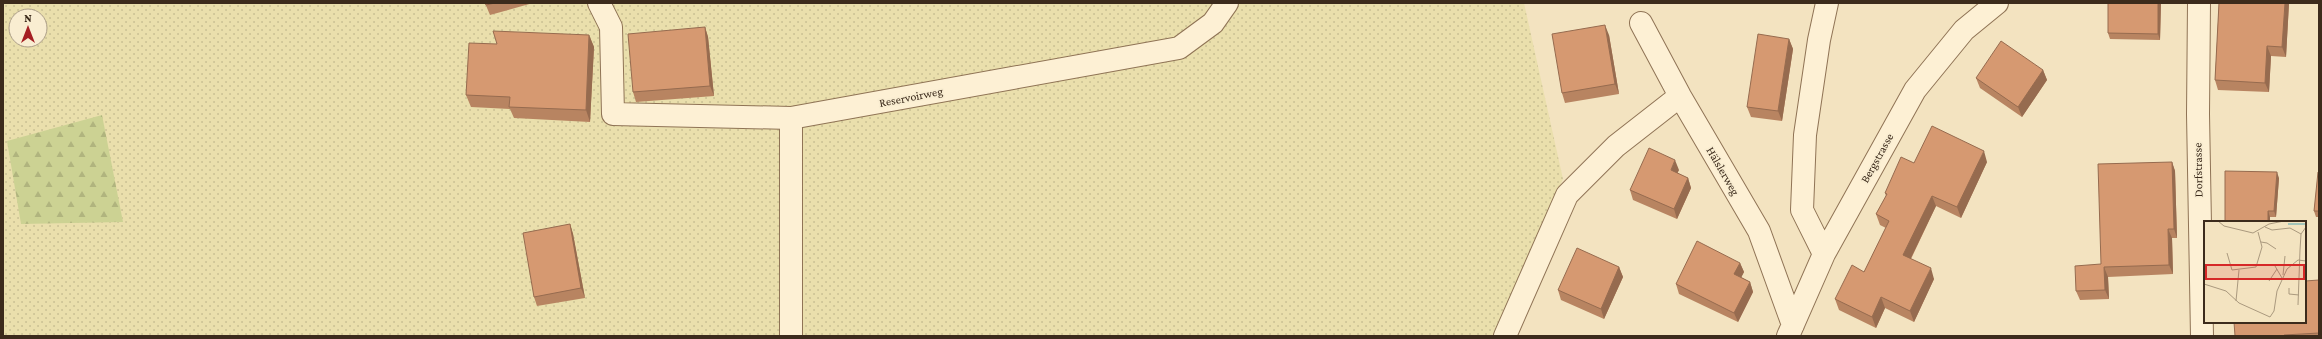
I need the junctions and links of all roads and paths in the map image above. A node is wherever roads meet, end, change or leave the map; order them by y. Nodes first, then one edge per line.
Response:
1 (599, 3) edge
2 (1227, 3) edge
3 (1827, 3) edge
4 (1998, 3) edge
5 (2199, 3) edge
6 (1641, 23) dead end
7 (1680, 96) junction
8 (791, 118) junction
9 (1824, 254) junction
10 (1790, 330) edge
11 (792, 336) edge
12 (1505, 336) edge
13 (2202, 336) edge

1 - 8 street, Reservoirweg
2 - 8 street, Reservoirweg
3 - 9 street
4 - 9 street, Bergstrasse
5 - 13 street, Dorfstrasse
6 - 7 street, Hälslerweg
7 - 10 street, Hälslerweg
7 - 12 street
8 - 11 street
9 - 10 street, Bergstrasse

